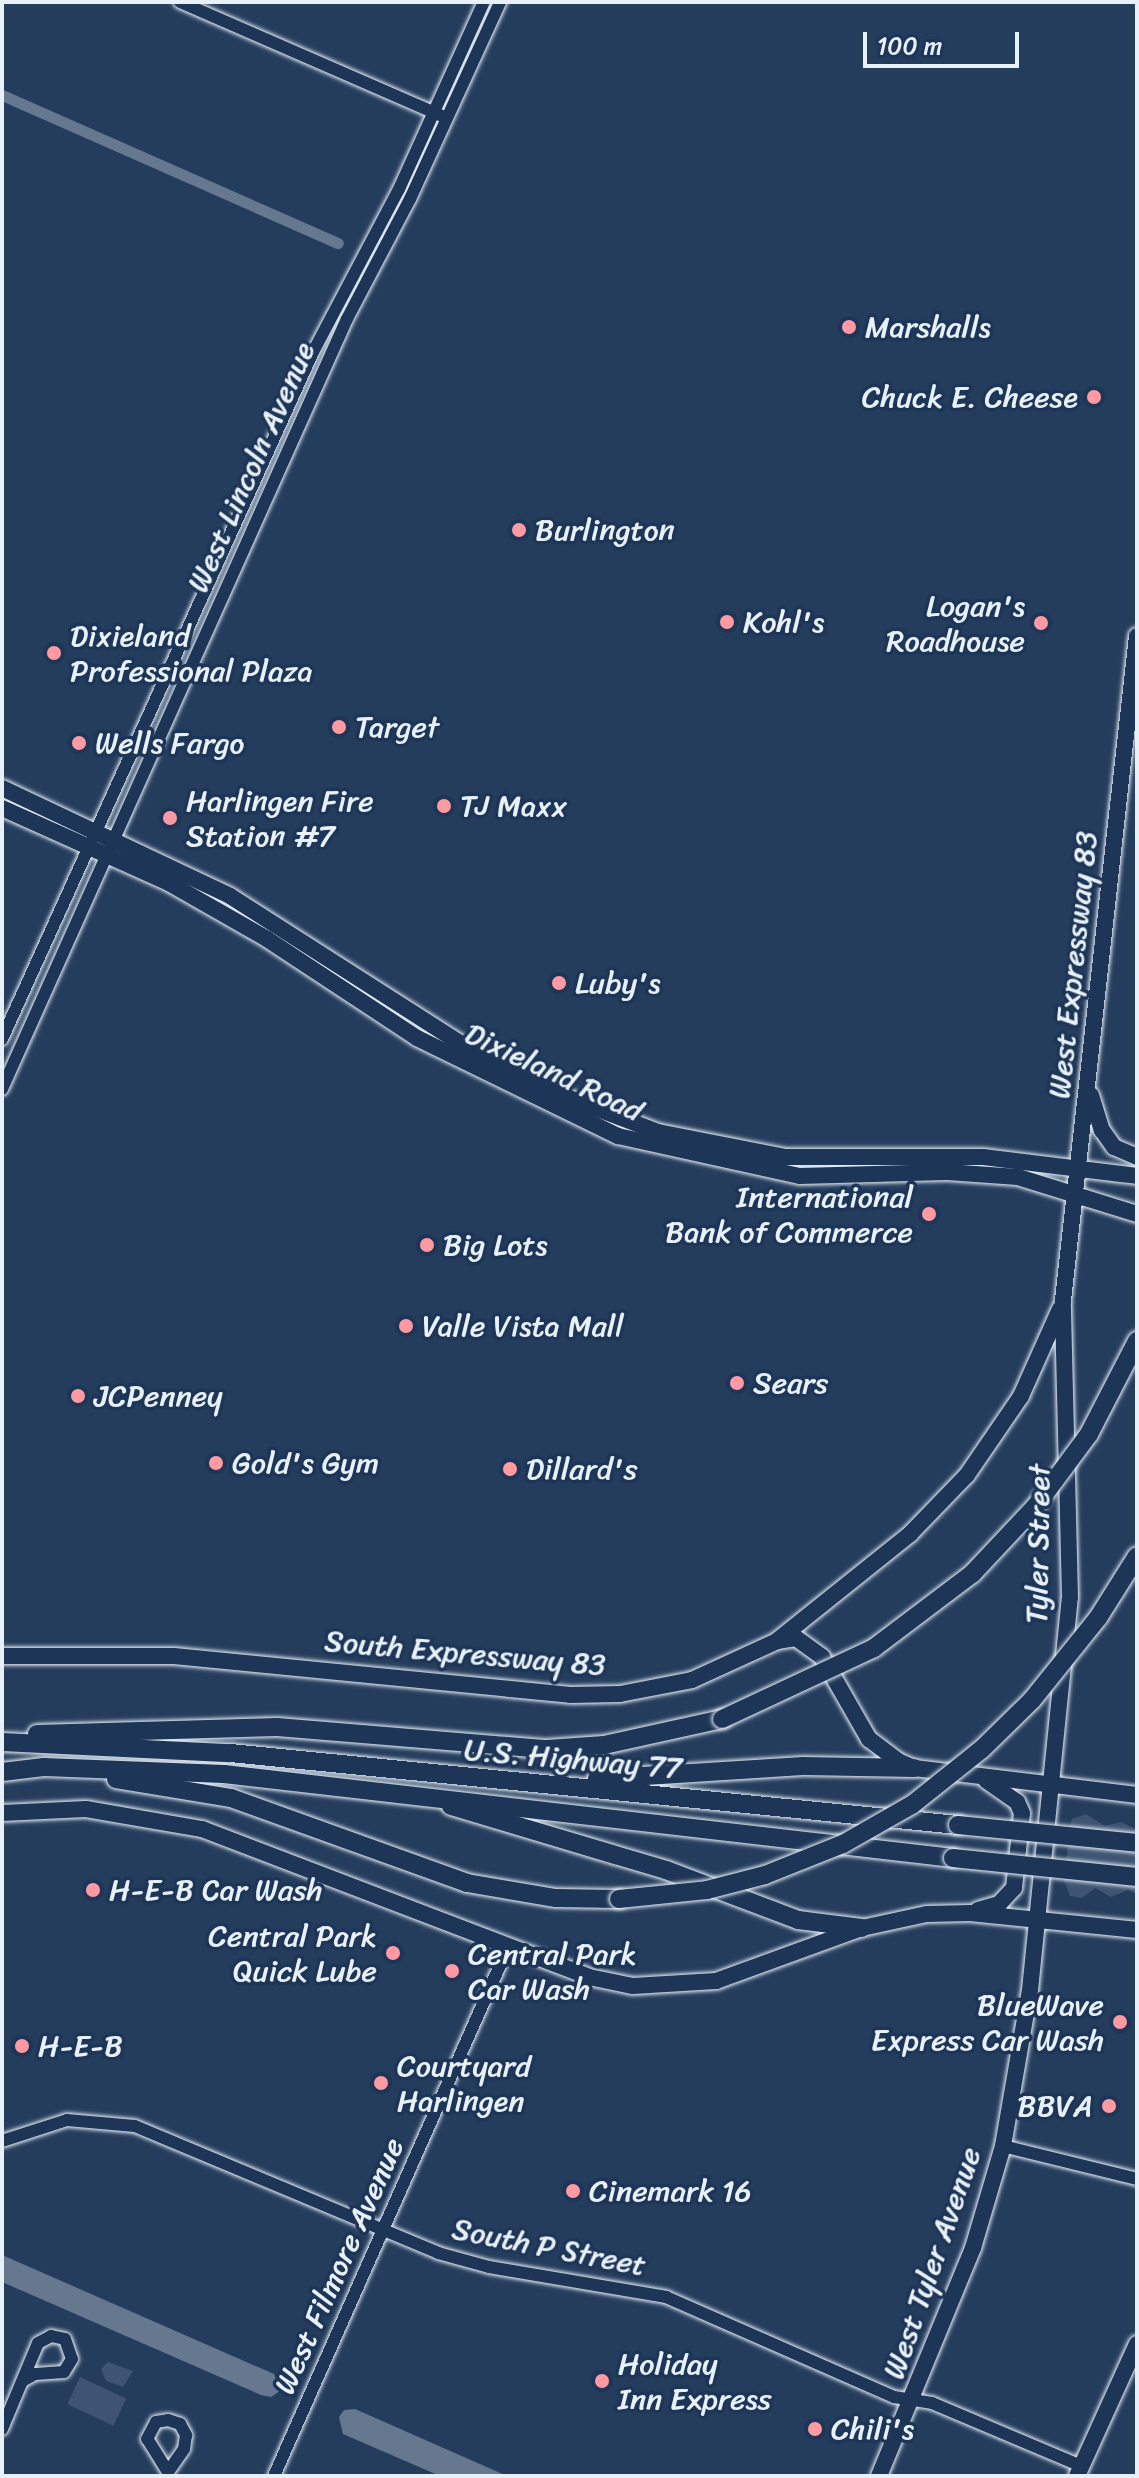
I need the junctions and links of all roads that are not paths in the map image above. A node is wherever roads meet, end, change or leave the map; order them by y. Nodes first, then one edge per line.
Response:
1 (180, 2) edge
2 (484, 2) edge
3 (500, 2) edge
4 (436, 113) junction
5 (449, 119) junction
6 (1137, 636) edge
7 (2, 788) edge
8 (2, 808) edge
9 (92, 837) junction
10 (110, 845) junction
11 (2, 1039) edge
12 (1088, 1085) junction
13 (2, 1089) edge
14 (1137, 1157) edge
15 (1080, 1169) junction
16 (1137, 1176) edge
17 (1078, 1195) junction
18 (1137, 1214) edge
19 (1063, 1300) junction
20 (1137, 1341) edge
21 (1137, 1556) edge
22 (777, 1641) junction
23 (2, 1656) edge
24 (2, 1740) edge
25 (25, 1768) junction
26 (914, 1768) junction
27 (2, 1772) edge
28 (982, 1777) junction
29 (513, 1780) junction
30 (1049, 1787) junction
31 (391, 1789) junction
32 (1137, 1795) edge
33 (2, 1813) edge
34 (1137, 1843) edge
35 (1137, 1877) edge
36 (970, 1913) junction
37 (1037, 1920) junction
38 (862, 1928) junction
39 (1137, 1930) edge
40 (509, 1945) junction
41 (2, 2141) edge
42 (1003, 2146) junction
43 (1137, 2179) edge
44 (383, 2231) junction
45 (1137, 2344) edge
46 (24, 2380) junction
47 (912, 2401) junction
48 (2, 2429) edge
49 (1079, 2471) edge
50 (274, 2476) edge
51 (879, 2476) edge

1 - 4 street
2 - 4 street, West Lincoln Avenue
3 - 5 street, West Lincoln Avenue
4 - 5 street
4 - 9 street, West Lincoln Avenue
5 - 10 street, West Lincoln Avenue
6 - 12 main road, West Expressway 83
7 - 9 main road, Dixieland Road
8 - 9 main road, Dixieland Road
9 - 10 main road, Dixieland Road
9 - 11 street, West Lincoln Avenue
10 - 13 street, West Lincoln Avenue
10 - 15 main road, Dixieland Road
10 - 17 main road, Dixieland Road
12 - 14 main road
12 - 15 main road, West Expressway 83
15 - 16 main road, Dixieland Road
15 - 17 main road, West Expressway 83
17 - 18 main road, Dixieland Road
17 - 19 main road, West Expressway 83
19 - 22 main road, South Expressway 83
19 - 30 main road, Tyler Street
20 - 24 highway, bridge
21 - 25 highway, bridge
22 - 23 main road, South Expressway 83
22 - 26 main road
24 - 29 highway, U.S. Highway 77
25 - 27 highway
25 - 31 highway, U.S. Highway 77
26 - 28 main road
26 - 29 highway
28 - 30 main road
28 - 36 main road
29 - 34 highway, U.S. Highway 77, bridge
30 - 32 main road
30 - 37 main road, Tyler Street
31 - 35 highway, U.S. Highway 77, bridge
31 - 38 highway
33 - 40 main road
36 - 37 main road
36 - 38 main road
37 - 39 main road
37 - 42 main road, West Tyler Avenue
38 - 40 main road
40 - 44 street, West Filmore Avenue
41 - 44 street, South P Street
42 - 43 street
42 - 47 main road, West Tyler Avenue
44 - 47 street, South P Street
44 - 50 street, West Filmore Avenue
45 - 49 main road
46 - 46 street
46 - 48 street
47 - 49 street, South P Street
47 - 51 main road, West Tyler Avenue

